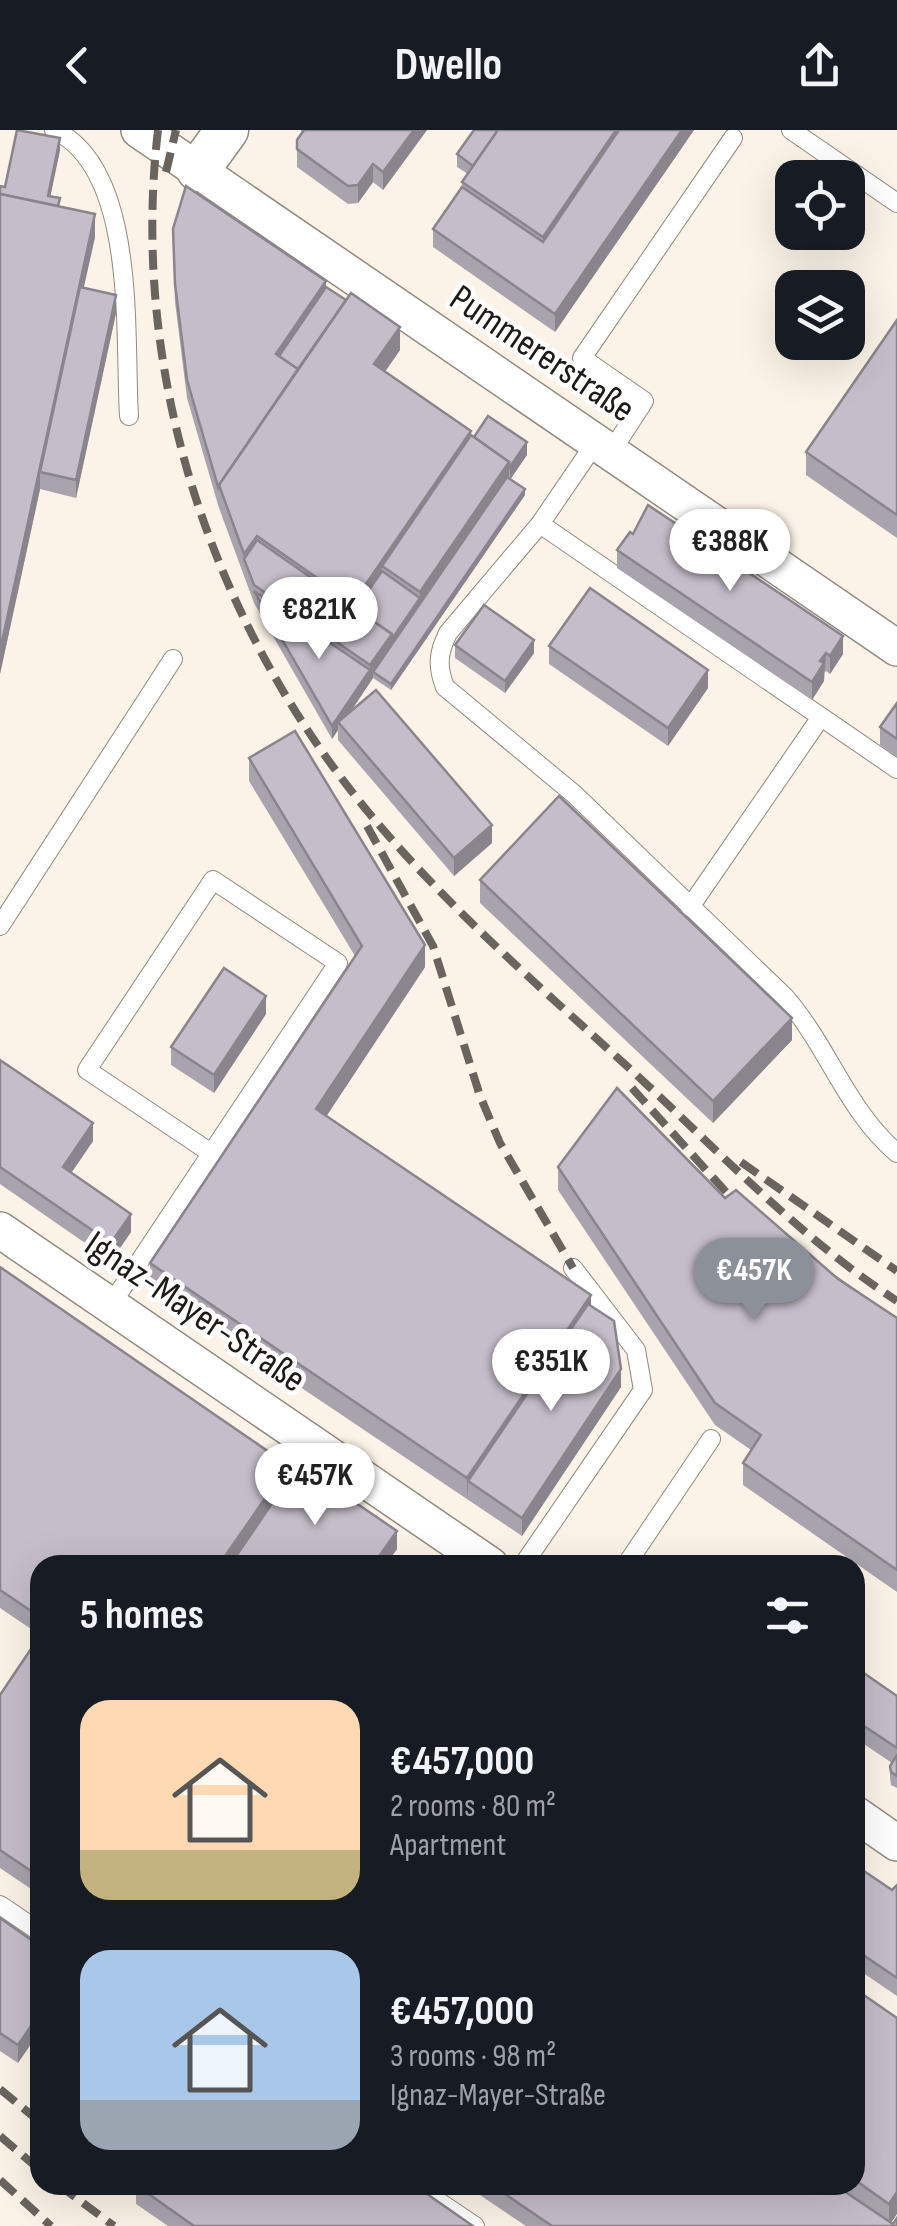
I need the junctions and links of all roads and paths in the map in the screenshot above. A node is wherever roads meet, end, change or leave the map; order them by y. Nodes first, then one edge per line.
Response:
1 (54, 130) edge
2 (139, 130) edge
3 (227, 130) edge
4 (791, 130) edge
5 (733, 138) dead end
6 (198, 170) junction
7 (897, 203) edge
8 (129, 416) dead end
9 (604, 447) junction
10 (540, 524) junction
11 (897, 648) edge
12 (173, 659) dead end
13 (820, 717) junction
14 (897, 769) edge
15 (690, 907) junction
16 (0, 926) edge
17 (212, 1153) junction
18 (897, 1153) edge
19 (0, 1230) edge
20 (572, 1268) dead end
21 (110, 1306) junction
22 (710, 1439) dead end
23 (475, 1555) edge
24 (530, 1555) edge
25 (633, 1555) edge
26 (865, 1821) edge
27 (897, 1843) edge
28 (0, 1905) edge
29 (30, 1925) edge
30 (429, 2195) edge
31 (474, 2226) edge

1 - 8 lane
2 - 6 street, Pummererstraße
3 - 6 street
4 - 7 lane
5 - 9 lane
6 - 9 street, Pummererstraße
9 - 10 lane
9 - 11 street, Pummererstraße
10 - 13 lane
10 - 15 lane
12 - 16 lane
13 - 14 lane
13 - 15 lane
15 - 18 lane
17 - 17 lane
17 - 21 lane
19 - 21 street, Ignaz-Mayer-Straße
20 - 24 lane
21 - 23 street, Ignaz-Mayer-Straße
22 - 25 lane
26 - 27 street
28 - 29 lane
30 - 31 lane

